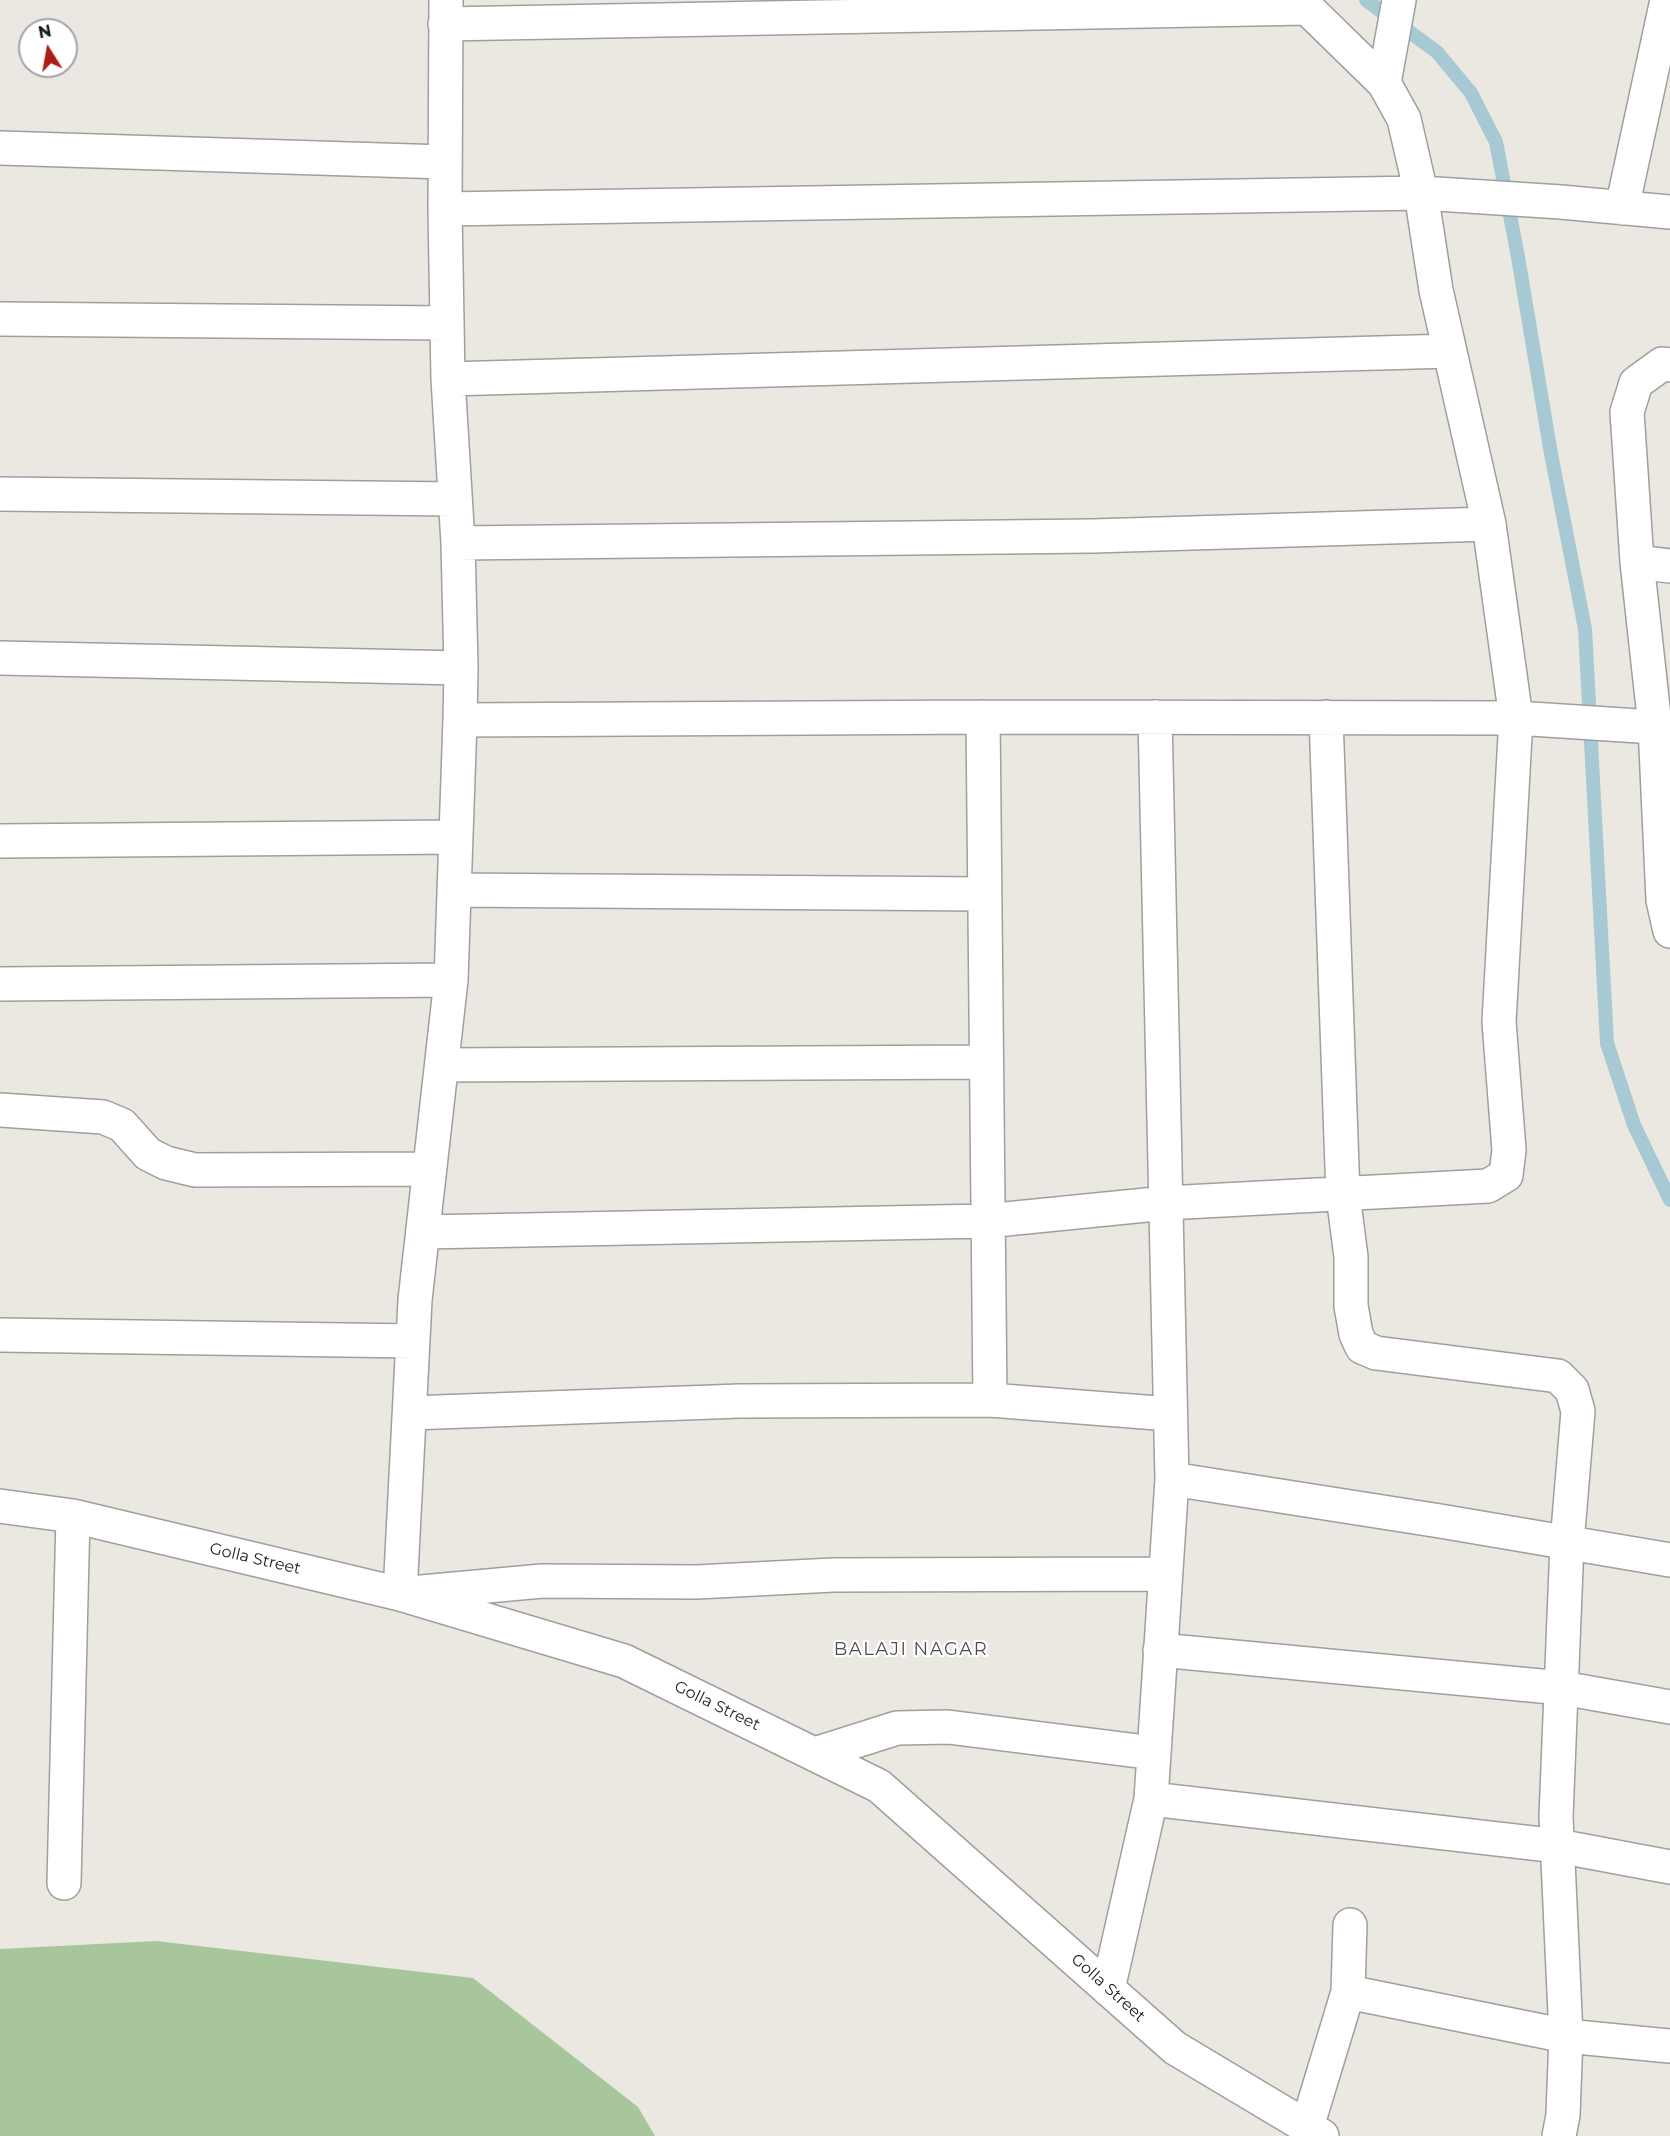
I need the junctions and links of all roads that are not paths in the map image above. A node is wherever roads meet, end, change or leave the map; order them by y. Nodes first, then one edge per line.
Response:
1 (1399, 0) edge
2 (1667, 0) edge
3 (1303, 4) edge
4 (445, 12) edge
5 (1387, 70) junction
6 (0, 148) edge
7 (445, 162) junction
8 (1421, 193) junction
9 (1622, 208) junction
10 (445, 209) junction
11 (1670, 212) edge
12 (0, 319) edge
13 (447, 323) junction
14 (1450, 351) junction
15 (1670, 364) edge
16 (448, 379) junction
17 (0, 494) edge
18 (454, 499) junction
19 (1489, 524) junction
20 (458, 543) junction
21 (1637, 561) junction
22 (1670, 566) edge
23 (0, 658) edge
24 (461, 668) junction
25 (982, 717) junction
26 (1155, 717) junction
27 (1326, 717) junction
28 (1516, 718) junction
29 (460, 720) junction
30 (1662, 727) edge
31 (456, 837) junction
32 (0, 841) edge
33 (454, 890) junction
34 (984, 894) junction
35 (1667, 900) edge
36 (1670, 931) edge
37 (451, 981) junction
38 (0, 984) edge
39 (985, 1062) junction
40 (442, 1065) junction
41 (0, 1110) edge
42 (429, 1169) junction
43 (1343, 1195) junction
44 (1166, 1203) junction
45 (986, 1221) junction
46 (423, 1232) junction
47 (0, 1335) edge
48 (413, 1341) junction
49 (990, 1400) junction
50 (410, 1413) junction
51 (1170, 1414) junction
52 (1172, 1479) junction
53 (0, 1506) edge
54 (73, 1516) junction
55 (1567, 1543) junction
56 (1670, 1560) edge
57 (1165, 1574) junction
58 (400, 1594) junction
59 (1160, 1650) junction
60 (1562, 1688) junction
61 (1670, 1707) edge
62 (1154, 1753) junction
63 (814, 1754) junction
64 (1151, 1800) junction
65 (1558, 1846) junction
66 (1670, 1867) edge
67 (64, 1883) dead end
68 (1350, 1925) dead end
69 (1108, 1989) junction
70 (1348, 1992) junction
71 (1566, 2036) junction
72 (1670, 2046) edge
73 (1315, 2132) edge
74 (1559, 2136) edge

1 - 5 street
2 - 9 street
3 - 4 street
3 - 5 street
4 - 7 street
5 - 8 street
6 - 7 street
7 - 10 street
8 - 9 street
8 - 10 street
8 - 14 street
9 - 11 street
10 - 13 street
12 - 13 street
13 - 16 street
14 - 16 street
14 - 19 street
15 - 21 street
16 - 18 street
17 - 18 street
18 - 20 street
19 - 20 street
19 - 28 street
20 - 24 street
21 - 22 street
21 - 30 street
23 - 24 street
24 - 29 street
25 - 26 street
25 - 29 street
25 - 34 street
26 - 27 street
26 - 44 street
27 - 28 street
27 - 43 street
28 - 30 street
28 - 43 street
29 - 31 street
30 - 35 street
31 - 32 street
31 - 33 street
33 - 34 street
33 - 37 street
34 - 39 street
35 - 36 street
37 - 38 street
37 - 40 street
39 - 40 street
39 - 45 street
40 - 42 street
41 - 42 street
42 - 46 street
43 - 44 street
43 - 55 street
44 - 45 street
44 - 51 street
45 - 46 street
45 - 49 street
46 - 48 street
47 - 48 street
48 - 50 street
49 - 50 street
49 - 51 street
50 - 58 street
51 - 52 street
52 - 55 street
52 - 57 street
53 - 54 street, Golla Street
54 - 58 street, Golla Street
54 - 67 street
55 - 56 street
55 - 60 street
57 - 58 street
57 - 59 street
58 - 63 street, Golla Street
59 - 60 street
59 - 62 street
60 - 61 street
60 - 65 street
62 - 63 street
62 - 64 street
63 - 69 street, Golla Street
64 - 65 street
64 - 69 street
65 - 66 street
65 - 71 street
68 - 70 street
69 - 73 street, Golla Street
70 - 71 street
70 - 73 street
71 - 72 street
71 - 74 street

